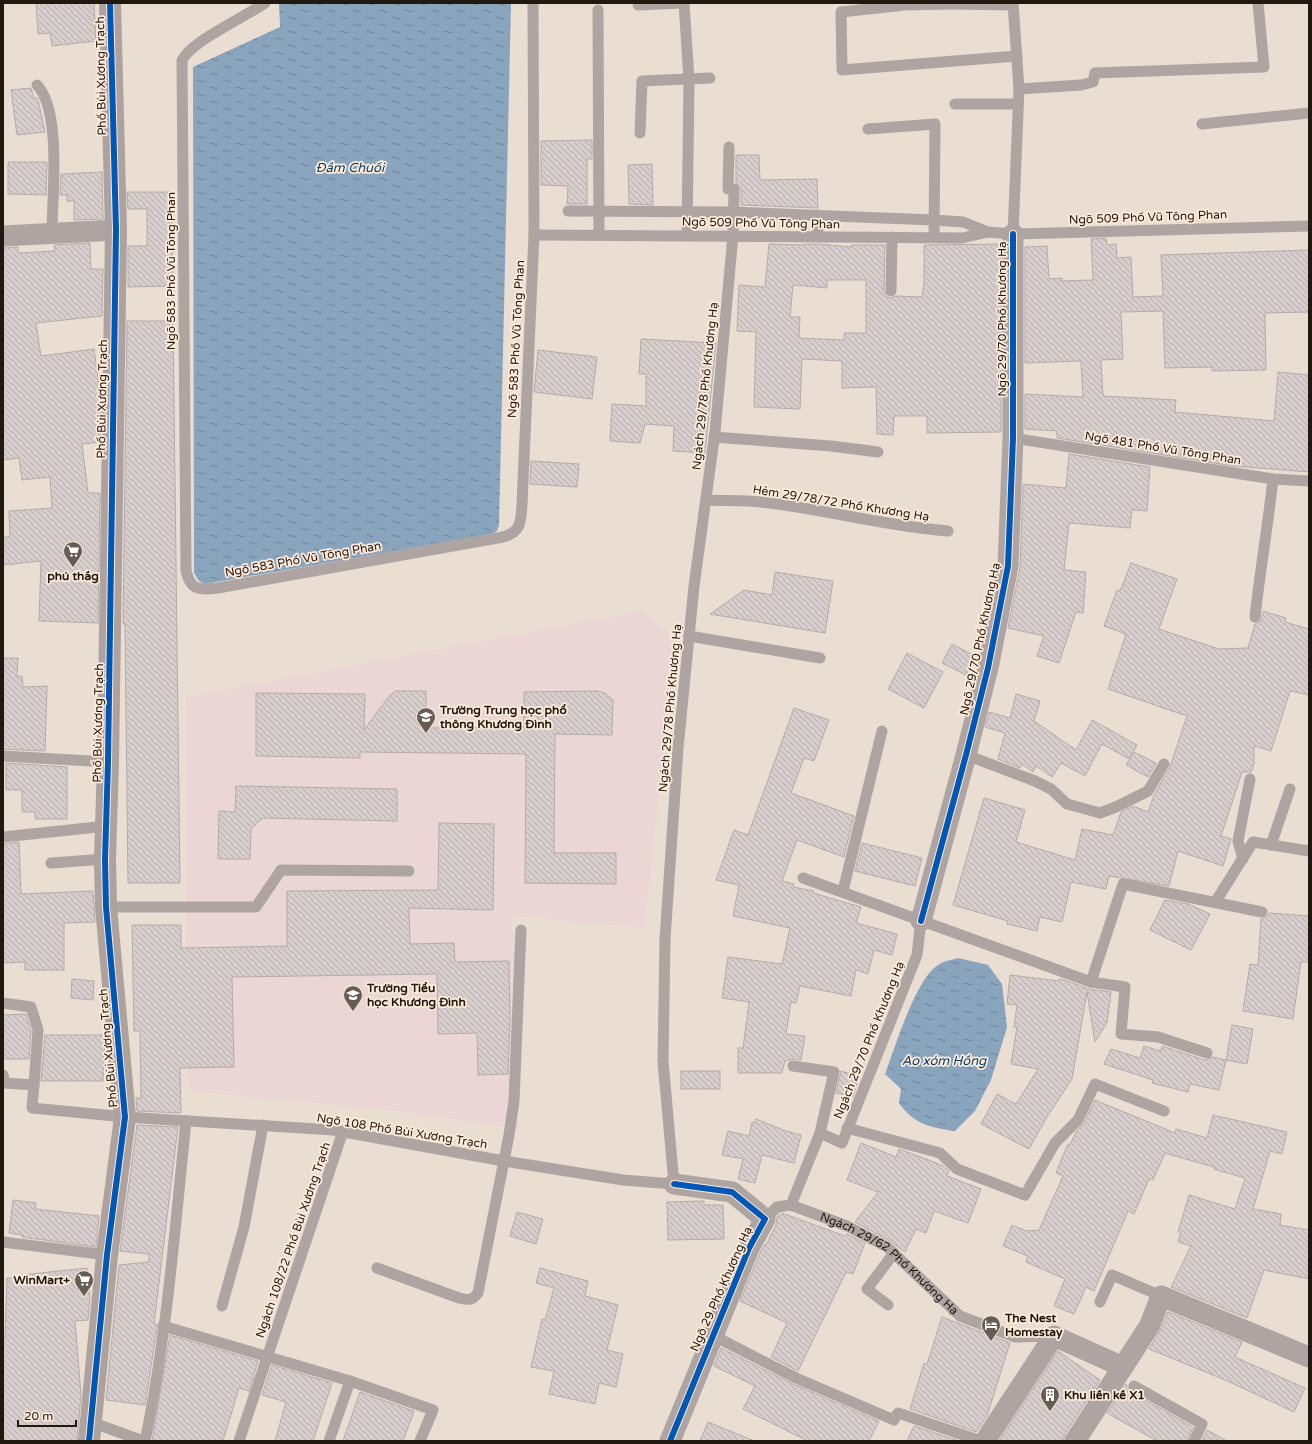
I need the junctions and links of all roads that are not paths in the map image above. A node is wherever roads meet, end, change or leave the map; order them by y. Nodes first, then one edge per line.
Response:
1 (110, 3) edge
2 (265, 3) edge
3 (533, 3) edge
4 (683, 3) edge
5 (1258, 3) edge
6 (1013, 4) edge
7 (638, 5) dead end
8 (598, 10) dead end
9 (1017, 56) junction
10 (710, 78) dead end
11 (689, 80) junction
12 (37, 85) dead end
13 (1019, 89) junction
14 (955, 104) dead end
15 (1018, 104) junction
16 (1309, 113) edge
17 (1202, 124) dead end
18 (868, 129) dead end
19 (640, 133) dead end
20 (728, 147) dead end
21 (568, 211) dead end
22 (599, 211) junction
23 (687, 212) junction
24 (733, 212) junction
25 (818, 216) junction
26 (878, 218) junction
27 (934, 220) junction
28 (1309, 226) edge
29 (116, 230) junction
30 (988, 232) junction
31 (52, 233) junction
32 (534, 234) junction
33 (1013, 234) junction
34 (599, 235) junction
35 (687, 235) junction
36 (3, 236) edge
37 (733, 236) junction
38 (818, 236) junction
39 (878, 237) junction
40 (892, 237) junction
41 (934, 237) junction
42 (891, 291) dead end
43 (714, 437) junction
44 (1013, 438) junction
45 (878, 452) dead end
46 (1274, 479) junction
47 (1309, 481) edge
48 (706, 500) junction
49 (948, 531) dead end
50 (1255, 617) dead end
51 (689, 636) junction
52 (820, 658) dead end
53 (882, 731) dead end
54 (966, 755) junction
55 (3, 756) edge
56 (108, 762) junction
57 (1164, 764) dead end
58 (1250, 779) dead end
59 (1290, 789) dead end
60 (107, 826) junction
61 (3, 837) edge
62 (1271, 845) junction
63 (1309, 851) edge
64 (105, 859) junction
65 (1242, 859) junction
66 (51, 863) dead end
67 (409, 871) dead end
68 (803, 878) dead end
69 (843, 891) junction
70 (1216, 901) junction
71 (106, 907) junction
72 (1262, 912) dead end
73 (921, 921) junction
74 (521, 930) dead end
75 (1091, 982) junction
76 (3, 1003) edge
77 (1207, 1053) dead end
78 (793, 1066) dead end
79 (3, 1075) edge
80 (34, 1085) junction
81 (1164, 1111) dead end
82 (125, 1117) junction
83 (186, 1120) junction
84 (263, 1126) junction
85 (847, 1128) junction
86 (343, 1132) junction
87 (820, 1133) junction
88 (504, 1161) junction
89 (674, 1184) junction
90 (791, 1205) junction
91 (765, 1219) junction
92 (3, 1242) edge
93 (894, 1253) junction
94 (107, 1255) junction
95 (377, 1268) dead end
96 (1161, 1296) junction
97 (1100, 1302) dead end
98 (888, 1305) dead end
99 (222, 1306) dead end
100 (163, 1326) junction
101 (712, 1335) junction
102 (1054, 1336) junction
103 (1308, 1354) edge
104 (267, 1358) junction
105 (1123, 1367) junction
106 (350, 1381) junction
107 (1134, 1386) dead end
108 (90, 1431) edge
109 (980, 1440) edge
110 (144, 1441) edge
111 (239, 1441) edge
112 (329, 1441) edge
113 (420, 1441) edge
114 (670, 1441) edge
115 (1075, 1441) edge
116 (1194, 1441) edge

1 - 29 street, Phố Bùi Xương Trạch
2 - 32 lane, Ngõ 583 Phố Vũ Tông Phan
3 - 32 lane, Ngõ 583 Phố Vũ Tông Phan
4 - 7 lane
4 - 11 lane
5 - 13 lane
6 - 9 lane
6 - 9 lane
8 - 22 lane
9 - 13 lane
10 - 11 lane
11 - 19 lane
11 - 23 lane
12 - 31 lane
13 - 15 lane
14 - 15 lane
15 - 33 lane
16 - 17 lane
18 - 27 lane
20 - 24 lane, Ngách 29/78 Phố Khương Hạ
21 - 22 lane, Ngõ 509 Phố Vũ Tông Phan
22 - 23 lane, Ngõ 509 Phố Vũ Tông Phan
22 - 34 lane
23 - 24 lane, Ngõ 509 Phố Vũ Tông Phan
23 - 35 lane
24 - 25 lane, Ngõ 509 Phố Vũ Tông Phan
24 - 37 lane, Ngách 29/78 Phố Khương Hạ
25 - 26 lane, Ngõ 509 Phố Vũ Tông Phan
25 - 38 lane
26 - 27 lane, Ngõ 509 Phố Vũ Tông Phan
26 - 39 lane
27 - 30 lane, Ngõ 509 Phố Vũ Tông Phan
27 - 41 lane
28 - 33 lane, Ngõ 509 Phố Vũ Tông Phan
29 - 31 street
29 - 56 street, Phố Bùi Xương Trạch
30 - 33 lane, Ngõ 509 Phố Vũ Tông Phan
30 - 41 lane, Ngõ 509 Phố Vũ Tông Phan
31 - 36 street
32 - 34 lane, Ngõ 509 Phố Vũ Tông Phan
33 - 44 street, Ngõ 29/70 Phố Khương Hạ
34 - 35 lane, Ngõ 509 Phố Vũ Tông Phan
35 - 37 lane, Ngõ 509 Phố Vũ Tông Phan
37 - 38 lane, Ngõ 509 Phố Vũ Tông Phan
37 - 43 lane, Ngách 29/78 Phố Khương Hạ
38 - 39 lane, Ngõ 509 Phố Vũ Tông Phan
39 - 40 lane, Ngõ 509 Phố Vũ Tông Phan
40 - 41 lane, Ngõ 509 Phố Vũ Tông Phan
40 - 42 lane
43 - 45 lane
43 - 48 lane, Ngách 29/78 Phố Khương Hạ
44 - 46 lane, Ngõ 481 Phố Vũ Tông Phan
44 - 54 street, Ngõ 29/70 Phố Khương Hạ
46 - 47 lane, Ngõ 481 Phố Vũ Tông Phan
46 - 50 lane
48 - 49 lane, Hẻm 29/78/72 Phố Khương Hạ
48 - 51 lane, Ngách 29/78 Phố Khương Hạ
51 - 52 lane
51 - 89 lane, Ngách 29/78 Phố Khương Hạ
53 - 69 lane
54 - 57 lane
54 - 73 street, Ngõ 29/70 Phố Khương Hạ
55 - 56 lane
56 - 60 street, Phố Bùi Xương Trạch
58 - 65 lane
59 - 62 lane
60 - 61 lane
60 - 64 street, Phố Bùi Xương Trạch
62 - 63 lane
62 - 65 lane
64 - 66 lane
64 - 71 street, Phố Bùi Xương Trạch
65 - 70 lane
67 - 71 lane
68 - 69 lane
69 - 73 lane
70 - 72 lane
70 - 75 lane
71 - 82 street, Phố Bùi Xương Trạch
73 - 75 lane
73 - 85 lane, Ngách 29/70 Phố Khương Hạ
74 - 88 lane
75 - 77 lane
76 - 80 lane
78 - 87 lane
79 - 80 lane
80 - 82 lane, Ngõ 108 Phố Bùi Xương Trạch
81 - 85 lane
82 - 83 lane, Ngõ 108 Phố Bùi Xương Trạch
82 - 94 street, Phố Bùi Xương Trạch
83 - 84 lane, Ngõ 108 Phố Bùi Xương Trạch
83 - 100 lane
84 - 86 lane, Ngõ 108 Phố Bùi Xương Trạch
84 - 99 lane
85 - 87 lane, Ngách 29/70 Phố Khương Hạ
86 - 88 lane, Ngõ 108 Phố Bùi Xương Trạch
86 - 104 lane, Ngách 108/22 Phố Bùi Xương Trạch
87 - 90 lane
88 - 89 lane, Ngõ 108 Phố Bùi Xương Trạch
88 - 95 lane
89 - 91 street, Ngõ 29 Phố Khương Hạ
90 - 91 lane, Ngõ 29 Phố Khương Hạ
90 - 93 lane, Ngách 29/62 Phố Khương Hạ
91 - 101 street, Ngõ 29 Phố Khương Hạ
92 - 94 lane
93 - 98 lane
93 - 102 lane, Ngách 29/62 Phố Khương Hạ
94 - 108 street, Phố Bùi Xương Trạch
96 - 97 lane
96 - 103 street
96 - 105 street
100 - 104 lane
100 - 110 lane
101 - 109 lane
101 - 114 street, Ngõ 29 Phố Khương Hạ
102 - 105 street, Ngách 29/62 Phố Khương Hạ
102 - 109 street
104 - 106 lane
104 - 111 lane, Ngách 108/22 Phố Bùi Xương Trạch
105 - 115 street
106 - 112 lane
106 - 113 lane
107 - 116 lane
108 - 110 lane

